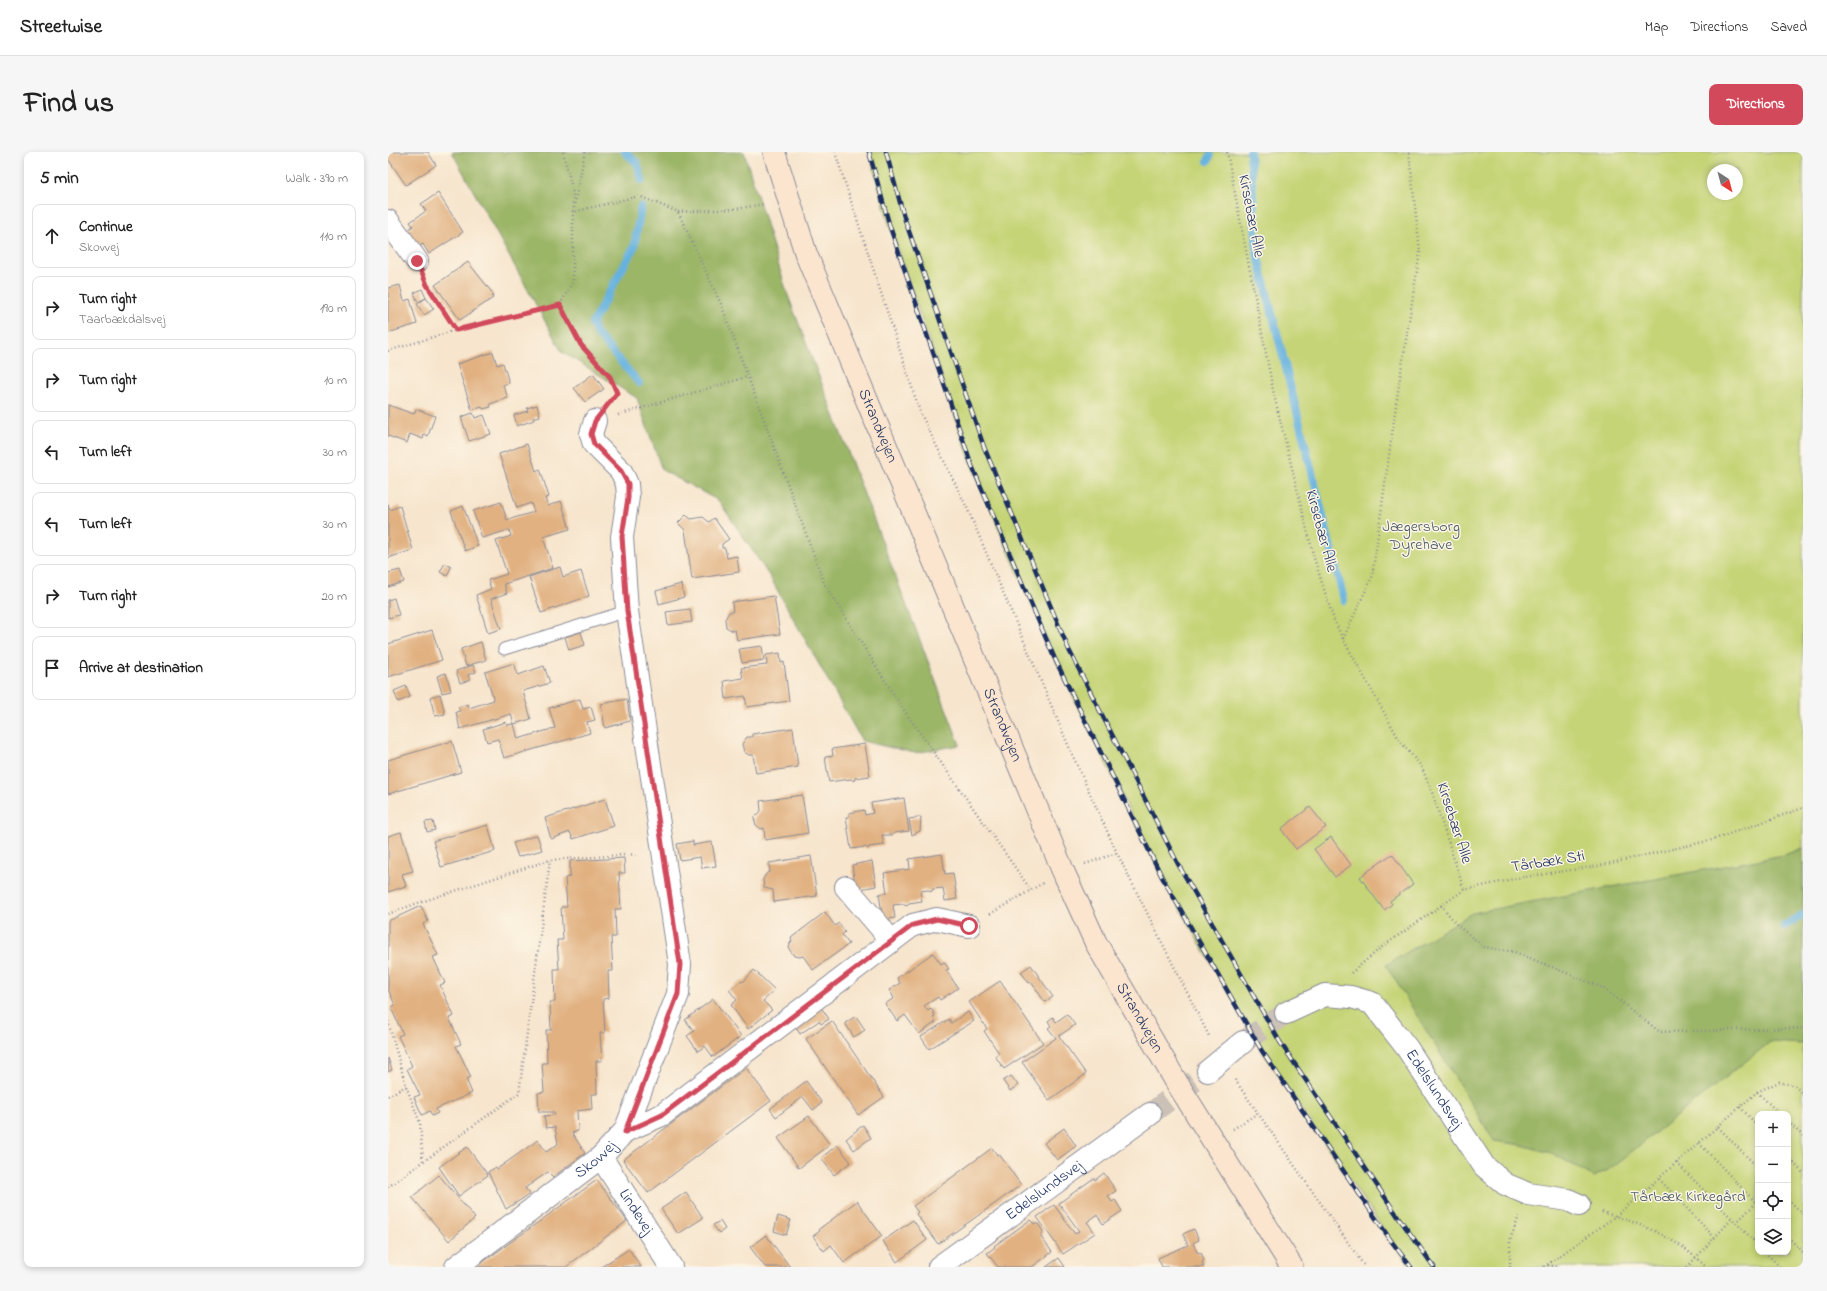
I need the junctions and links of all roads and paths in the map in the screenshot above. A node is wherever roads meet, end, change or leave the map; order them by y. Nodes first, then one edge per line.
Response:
1 (563, 152) edge
2 (585, 152) edge
3 (774, 152) edge
4 (835, 152) edge
5 (1227, 152) edge
6 (1409, 152) edge
7 (789, 200) junction
8 (573, 212) junction
9 (678, 212) junction
10 (388, 221) edge
11 (417, 261) joint
12 (560, 305) junction
13 (456, 330) junction
14 (388, 351) edge
15 (747, 377) junction
16 (595, 421) junction
17 (627, 611) junction
18 (1342, 639) junction
19 (504, 649) dead end
20 (1803, 808) edge
21 (663, 852) junction
22 (550, 860) junction
23 (846, 887) dead end
24 (1031, 890) dead end
25 (1464, 890) junction
26 (1442, 905) junction
27 (388, 914) edge
28 (969, 926) dead end
29 (890, 942) junction
30 (1325, 995) junction
31 (1191, 1002) dead end
32 (1286, 1013) tunnel mouth
33 (388, 1021) edge
34 (1803, 1028) edge
35 (1244, 1042) tunnel mouth
36 (1208, 1071) tunnel mouth
37 (406, 1086) junction
38 (1757, 1092) junction
39 (1803, 1094) edge
40 (388, 1096) edge
41 (1740, 1107) junction
42 (1777, 1111) edge
43 (1150, 1114) tunnel mouth
44 (1755, 1123) edge
45 (1791, 1125) edge
46 (1718, 1127) junction
47 (625, 1132) junction
48 (1803, 1136) edge
49 (1214, 1141) junction
50 (1700, 1143) junction
51 (601, 1157) junction
52 (1791, 1160) edge
53 (424, 1162) junction
54 (1677, 1163) junction
55 (1794, 1163) junction
56 (1755, 1165) edge
57 (1791, 1166) edge
58 (1803, 1173) edge
59 (1659, 1179) junction
60 (388, 1187) edge
61 (1528, 1194) junction
62 (1791, 1201) edge
63 (1755, 1202) edge
64 (1579, 1205) dead end
65 (1755, 1206) edge
66 (1803, 1214) edge
67 (1616, 1216) junction
68 (1732, 1219) junction
69 (1736, 1223) junction
70 (1715, 1238) junction
71 (1791, 1239) edge
72 (1753, 1240) edge
73 (1803, 1252) edge
74 (1768, 1255) edge
75 (1696, 1257) junction
76 (1547, 1265) junction
77 (456, 1267) edge
78 (671, 1267) edge
79 (939, 1267) edge
80 (1292, 1267) edge
81 (1365, 1267) edge
82 (1510, 1267) edge
83 (1544, 1267) edge
84 (1557, 1267) edge
85 (1687, 1267) edge
86 (1706, 1267) edge
87 (1780, 1267) edge

1 - 8 path
2 - 8 path
3 - 7 main road, Strandvejen
4 - 31 path
5 - 18 path, Kirsebær Alle
6 - 18 path
7 - 9 path
7 - 49 main road, Strandvejen
8 - 9 path
8 - 12 path
9 - 15 path
10 - 11 street
11 - 13 path
12 - 13 path
12 - 16 path
13 - 14 path
15 - 16 path
15 - 24 path
16 - 17 street
17 - 19 lane
17 - 21 street
18 - 25 path, Kirsebær Alle
20 - 25 path, Tårbæk Sti
21 - 22 path
21 - 47 street
22 - 27 path
22 - 53 path
23 - 29 street
25 - 26 path, Tårbæk Sti
26 - 30 path, Tårbæk Sti
26 - 34 path
28 - 29 street, Skovvej
29 - 47 street, Skovvej
30 - 32 street, Edelslundsvej
30 - 61 street, Edelslundsvej
33 - 37 path
35 - 36 street
37 - 40 path
37 - 53 path
38 - 39 path
38 - 41 path
38 - 42 path
41 - 44 path
41 - 46 path
43 - 79 street, Edelslundsvej
45 - 48 path
46 - 50 path
46 - 56 path
47 - 51 street, Skovvej
49 - 80 main road, Strandvejen
49 - 81 path
50 - 54 path
50 - 63 path
51 - 77 street, Skovvej
51 - 78 street, Lindevej
52 - 55 path
53 - 60 path
54 - 59 path
54 - 68 path
55 - 57 path
55 - 58 path
59 - 67 path
59 - 70 path
61 - 64 street, Edelslundsvej
61 - 82 path
62 - 66 path
65 - 69 path
67 - 75 path
67 - 76 path
68 - 69 path
68 - 70 path
69 - 72 path
70 - 75 path
71 - 73 path
74 - 87 path
75 - 85 path
75 - 86 path
76 - 83 path
76 - 84 path

